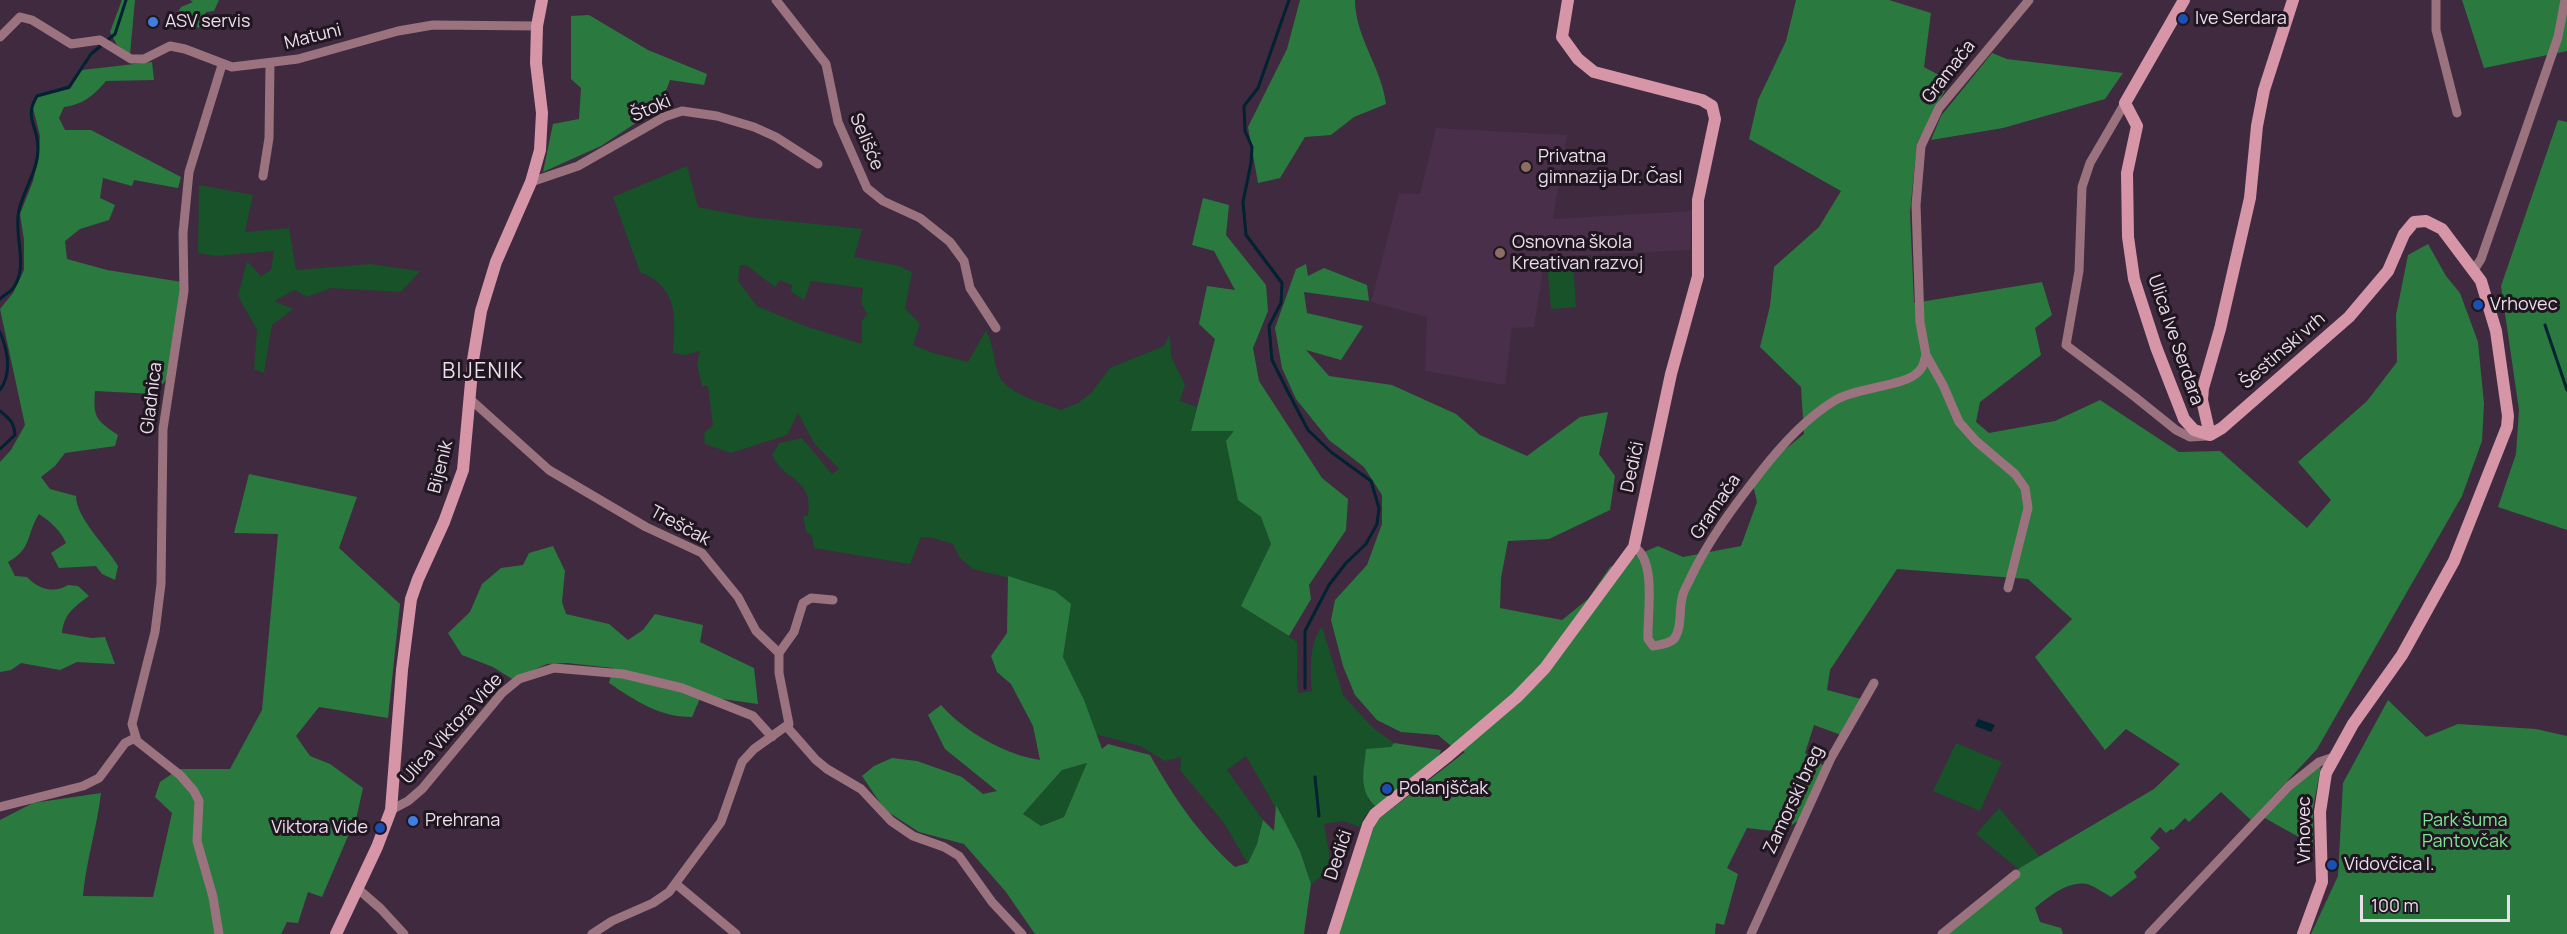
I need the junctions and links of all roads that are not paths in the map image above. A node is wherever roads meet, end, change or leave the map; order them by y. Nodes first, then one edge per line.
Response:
1 (542, 0) edge
2 (776, 0) edge
3 (1568, 0) edge
4 (2029, 0) edge
5 (2184, 0) edge
6 (2293, 0) edge
7 (2436, 0) edge
8 (2565, 0) edge
9 (537, 26) junction
10 (0, 37) edge
11 (270, 64) junction
12 (222, 65) junction
13 (2125, 103) junction
14 (2457, 113) dead end
15 (818, 164) dead end
16 (263, 177) dead end
17 (531, 182) junction
18 (2474, 270) junction
19 (996, 328) dead end
20 (1926, 354) junction
21 (470, 399) junction
22 (2210, 435) junction
23 (1634, 547) junction
24 (2008, 588) dead end
25 (833, 600) dead end
26 (779, 653) junction
27 (1874, 684) dead end
28 (787, 727) junction
29 (772, 737) junction
30 (135, 738) junction
31 (2334, 757) junction
32 (0, 807) edge
33 (392, 810) junction
34 (2016, 874) dead end
35 (676, 884) junction
36 (357, 888) junction
37 (219, 934) edge
38 (336, 934) edge
39 (404, 934) edge
40 (592, 934) edge
41 (736, 934) edge
42 (1022, 934) edge
43 (1333, 934) edge
44 (1751, 934) edge
45 (1942, 934) edge
46 (2149, 934) edge
47 (2303, 934) edge

1 - 9 street, Bijenik
2 - 19 street, Selišće
3 - 23 street, Dedići
4 - 20 street, Gramača
5 - 13 street, Ulica Ive Serdara
6 - 22 street
7 - 14 street
8 - 18 street
9 - 11 street, Matuni
9 - 17 street, Bijenik
10 - 12 street, Matuni
11 - 12 street, Matuni
11 - 16 street
12 - 30 street, Gladnica
13 - 22 street, Ulica Ive Serdara
13 - 22 street, Ulica Ive Serdara
15 - 17 street, Štoki
17 - 21 street, Bijenik
18 - 22 street, Šestinski vrh
18 - 31 street, Vrhovec
20 - 23 street, Gramača
20 - 24 street, Gramača
21 - 26 street, Treščak
21 - 33 street, Bijenik
23 - 43 street, Dedići
25 - 26 street
26 - 28 street
27 - 44 street, Zamorski breg
28 - 29 street
28 - 42 street
29 - 33 street, Ulica Viktora Vide
29 - 35 street
30 - 32 street
30 - 37 street
31 - 46 street
31 - 47 street, Vrhovec
33 - 36 street, Bijenik
34 - 45 street
35 - 40 street
35 - 41 street
36 - 38 street, Bijenik
36 - 39 street

